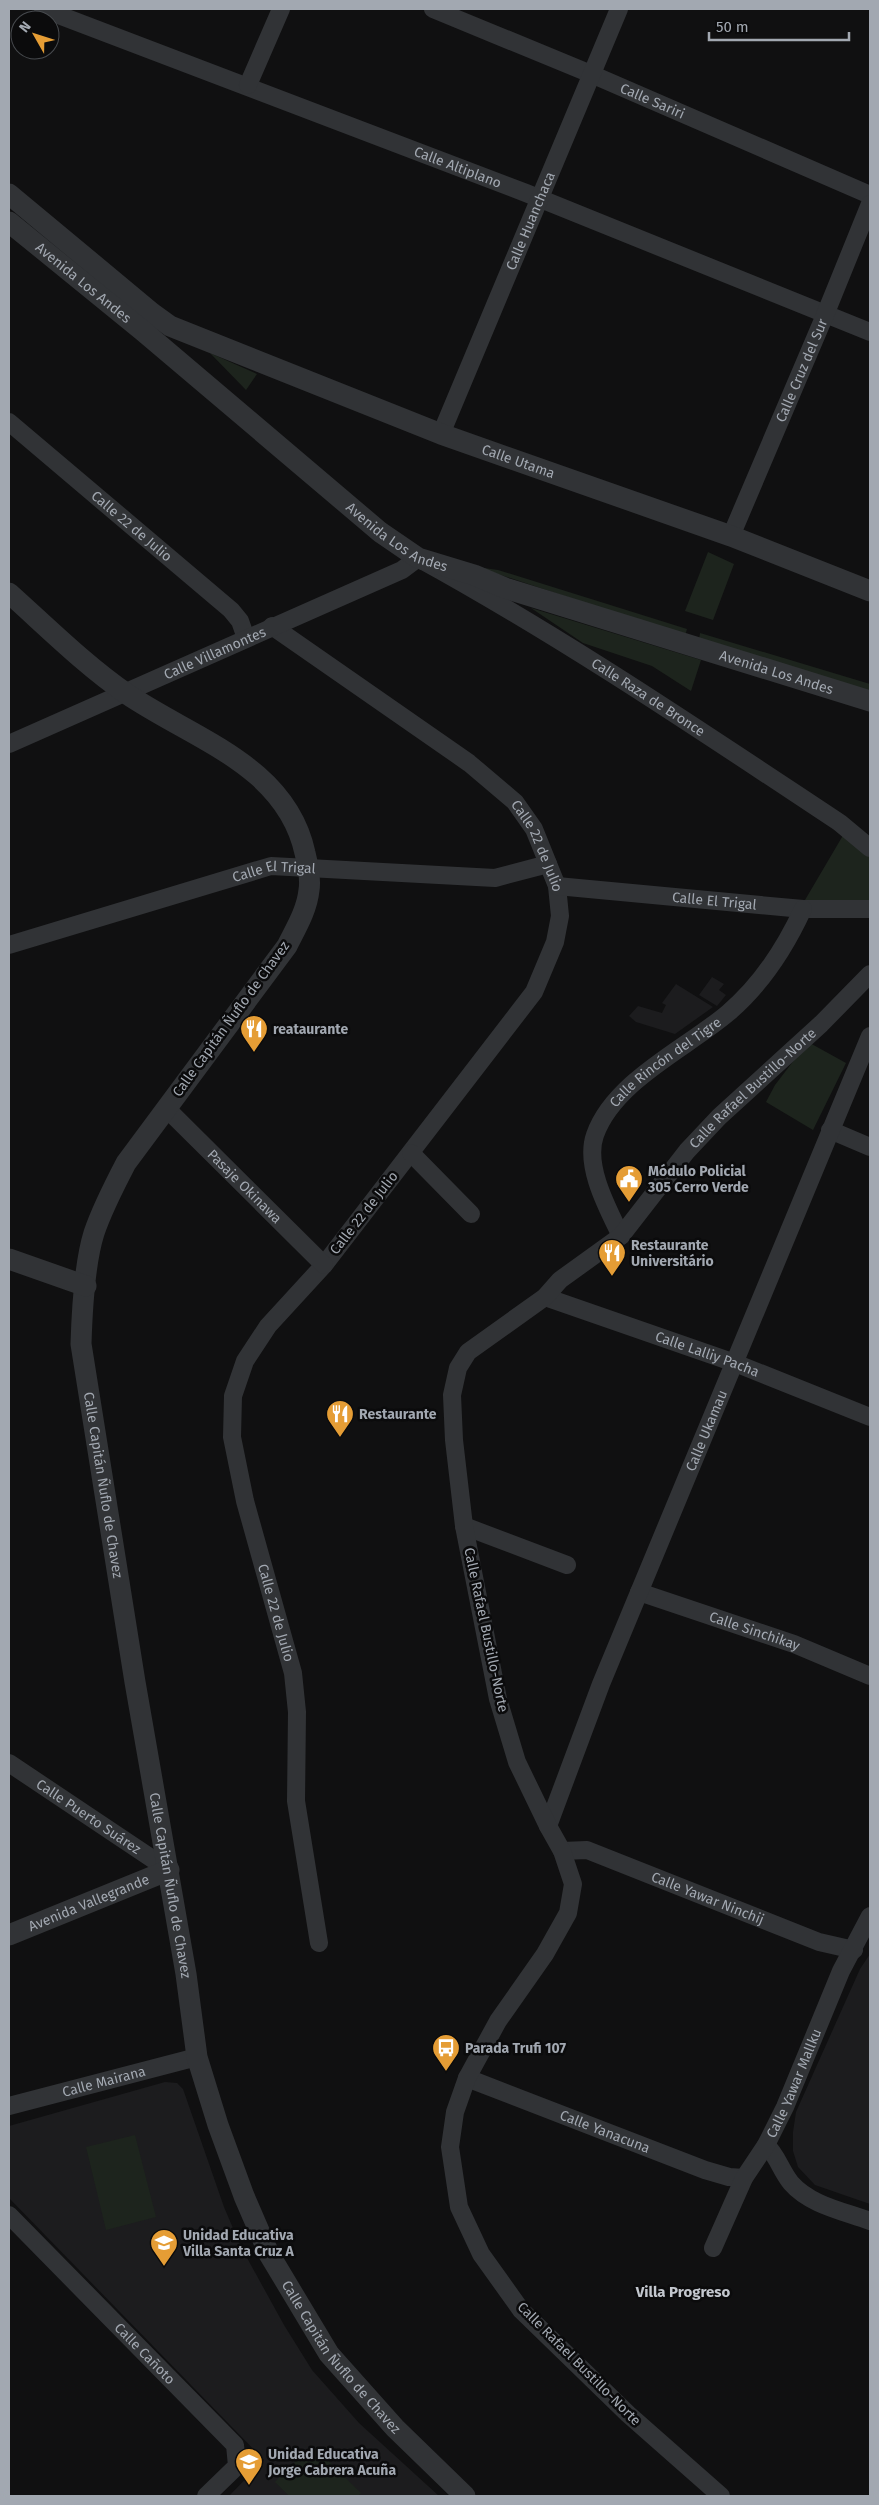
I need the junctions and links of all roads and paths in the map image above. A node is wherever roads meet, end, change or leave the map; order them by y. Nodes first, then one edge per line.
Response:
1 (43, 9) edge
2 (281, 9) edge
3 (433, 9) edge
4 (619, 9) edge
5 (591, 74) junction
6 (248, 85) junction
7 (9, 194) edge
8 (870, 195) edge
9 (539, 198) junction
10 (870, 204) edge
11 (9, 222) edge
12 (826, 315) junction
13 (147, 322) junction
14 (170, 326) joint
15 (870, 332) edge
16 (9, 422) edge
17 (441, 434) junction
18 (731, 536) junction
19 (418, 558) junction
20 (870, 591) edge
21 (9, 593) edge
22 (272, 626) junction
23 (246, 638) junction
24 (127, 694) junction
25 (870, 701) edge
26 (9, 744) edge
27 (870, 848) edge
28 (548, 864) junction
29 (309, 869) junction
30 (558, 886) junction
31 (803, 909) junction
32 (870, 910) edge
33 (9, 945) edge
34 (870, 974) edge
35 (870, 1036) edge
36 (166, 1108) junction
37 (830, 1130) junction
38 (870, 1146) edge
39 (411, 1153) junction
40 (471, 1214) dead end
41 (621, 1236) junction
42 (9, 1259) edge
43 (324, 1265) junction
44 (86, 1286) junction
45 (545, 1297) junction
46 (734, 1363) junction
47 (870, 1416) edge
48 (464, 1526) junction
49 (567, 1565) dead end
50 (639, 1592) junction
51 (870, 1676) edge
52 (9, 1763) edge
53 (548, 1826) junction
54 (562, 1851) junction
55 (169, 1870) junction
56 (870, 1916) edge
57 (9, 1935) edge
58 (320, 1942) dead end
59 (854, 1950) junction
60 (197, 2057) junction
61 (467, 2078) junction
62 (9, 2106) edge
63 (766, 2145) junction
64 (744, 2178) junction
65 (9, 2215) edge
66 (870, 2221) edge
67 (713, 2248) dead end
68 (206, 2496) edge
69 (464, 2496) edge
70 (721, 2496) edge

1 - 6 street, Calle Altiplano
2 - 6 street
3 - 5 street, Calle Sariri
4 - 5 street, Calle Huanchaca
5 - 8 street, Calle Sariri
5 - 9 street, Calle Huanchaca
6 - 9 street, Calle Altiplano
7 - 13 street, Avenida Los Andes
9 - 12 street, Calle Altiplano
9 - 17 street, Calle Huanchaca
10 - 12 street, Calle Cruz del Sur
11 - 13 street, Avenida Los Andes
12 - 15 street, Calle Altiplano
12 - 18 street, Calle Cruz del Sur
13 - 14 street, Avenida Los Andes
13 - 19 street, Avenida Los Andes
14 - 17 street, Calle Utama
16 - 23 street, Calle 22 de Julio
17 - 18 street, Calle Utama
18 - 20 street, Calle Utama
19 - 22 street, Calle Villamontes
19 - 25 street, Avenida Los Andes
19 - 27 street, Calle Raza de Bronce
21 - 24 street, Calle Capitán Ñuflo de Chavez
22 - 23 street, Calle Villamontes
22 - 28 street, Calle 22 de Julio
23 - 24 street, Calle Villamontes
24 - 26 street, Calle Villamontes
24 - 29 street, Calle Capitán Ñuflo de Chavez
28 - 29 street, Calle El Trigal
28 - 30 street, Calle 22 de Julio
29 - 33 street, Calle El Trigal
29 - 36 street, Calle Capitán Ñuflo de Chavez
30 - 31 street, Calle El Trigal
30 - 39 street, Calle 22 de Julio
31 - 32 street, Calle El Trigal
31 - 41 street, Calle Rincón del Tigre
34 - 41 street, Calle Rafael Bustillo-Norte
35 - 37 street, Calle Ukamau
36 - 43 street, Pasaje Okinawa
36 - 44 street, Calle Capitán Ñuflo de Chavez
37 - 38 street
37 - 46 street, Calle Ukamau
39 - 40 street
39 - 43 street, Calle 22 de Julio
41 - 45 street, Calle Rafael Bustillo-Norte
42 - 44 street
43 - 58 street, Calle 22 de Julio
44 - 55 street, Calle Capitán Ñuflo de Chavez
45 - 46 street, Calle Lalliy Pacha
45 - 48 street, Calle Rafael Bustillo-Norte
46 - 47 street, Calle Lalliy Pacha
46 - 50 street, Calle Ukamau
48 - 49 street
48 - 53 street, Calle Rafael Bustillo-Norte
50 - 51 street, Calle Sinchikay
50 - 53 street, Calle Ukamau
52 - 55 street, Calle Puerto Suárez
53 - 54 street, Calle Rafael Bustillo-Norte
54 - 59 street, Calle Yawar Ninchij
54 - 61 street, Calle Rafael Bustillo-Norte
55 - 57 street, Avenida Vallegrande
55 - 60 street, Calle Capitán Ñuflo de Chavez
56 - 59 street, Calle Yawar Mallku
59 - 63 street, Calle Yawar Mallku
60 - 62 street, Calle Mairana
60 - 69 street, Calle Capitán Ñuflo de Chavez
61 - 64 street, Calle Yanacuna
61 - 70 street, Calle Rafael Bustillo-Norte
63 - 64 street, Calle Yawar Mallku
63 - 66 street
64 - 67 street, Calle Yawar Mallku
65 - 68 street, Calle Cañoto

